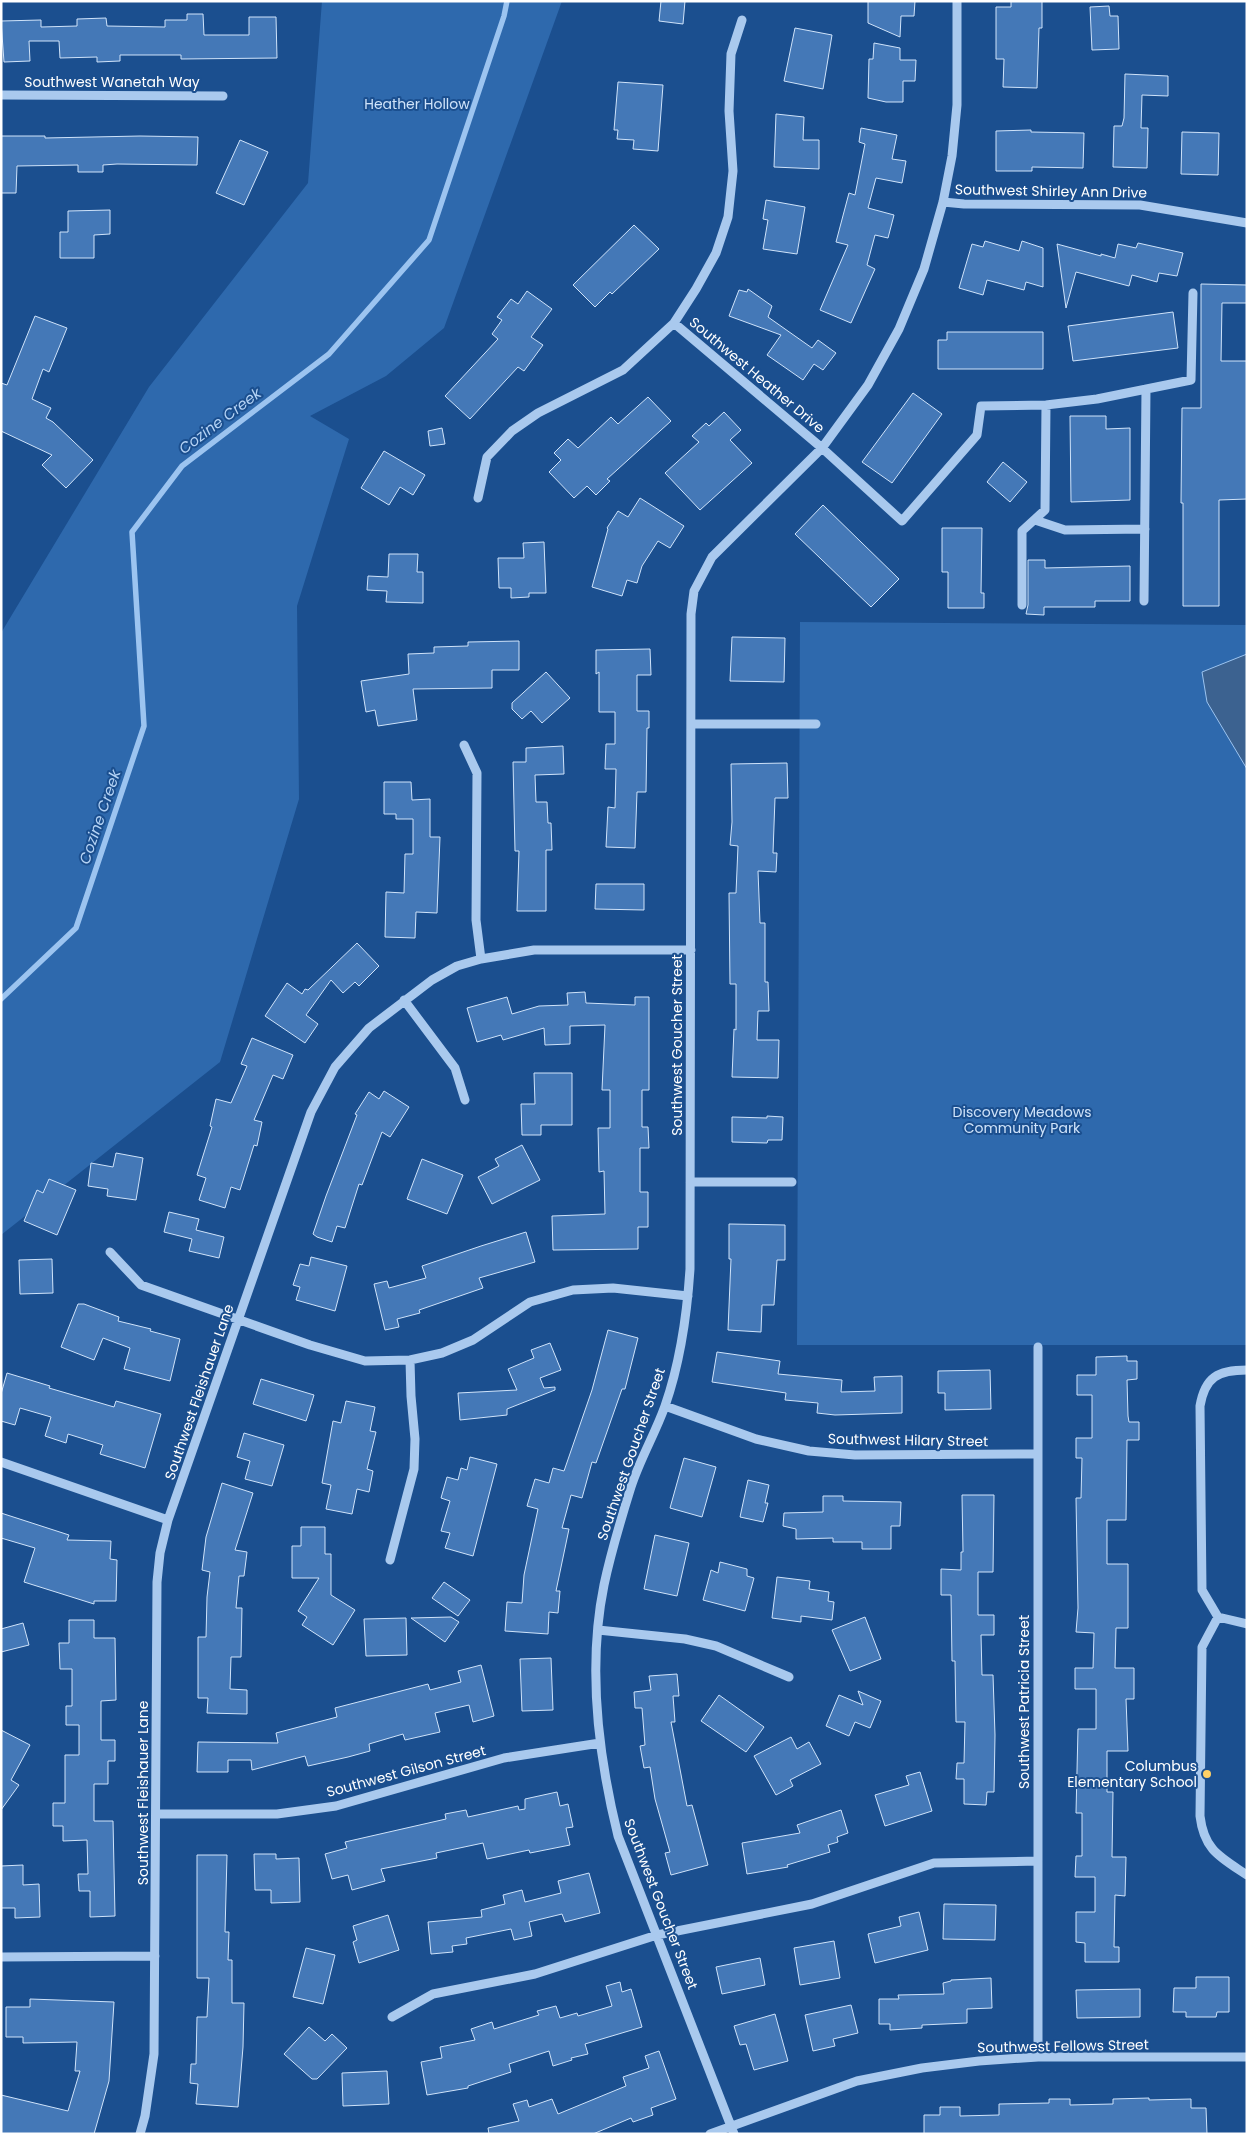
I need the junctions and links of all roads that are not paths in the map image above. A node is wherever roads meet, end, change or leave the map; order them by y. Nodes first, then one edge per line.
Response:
1 (957, 1) edge
2 (742, 20) dead end
3 (1, 95) edge
4 (223, 96) dead end
5 (943, 202) junction
6 (1247, 223) edge
7 (1193, 293) dead end
8 (674, 323) junction
9 (1146, 389) junction
10 (1046, 405) junction
11 (822, 448) junction
12 (478, 498) dead end
13 (1034, 520) junction
14 (1145, 529) junction
15 (1144, 601) dead end
16 (1022, 605) dead end
17 (691, 724) junction
18 (816, 724) dead end
19 (464, 745) dead end
20 (691, 950) junction
21 (481, 959) junction
22 (404, 1000) junction
23 (465, 1100) dead end
24 (690, 1182) junction
25 (792, 1182) dead end
26 (110, 1252) dead end
27 (688, 1296) junction
28 (239, 1321) junction
29 (1038, 1347) dead end
30 (410, 1360) junction
31 (1247, 1370) edge
32 (665, 1406) junction
33 (1038, 1454) junction
34 (1, 1462) edge
35 (168, 1520) junction
36 (390, 1560) dead end
37 (1218, 1617) junction
38 (1247, 1624) edge
39 (598, 1630) junction
40 (789, 1677) dead end
41 (600, 1743) junction
42 (157, 1814) junction
43 (1038, 1861) junction
44 (1247, 1875) edge
45 (657, 1935) junction
46 (155, 1956) junction
47 (1, 1958) edge
48 (392, 2017) dead end
49 (1038, 2057) junction
50 (1247, 2057) edge
51 (732, 2129) edge
52 (140, 2134) edge
53 (710, 2134) edge

1 - 5 street, Southwest Goucher Street
2 - 8 street
3 - 4 street, Southwest Wanetah Way
5 - 6 street, Southwest Shirley Ann Drive
5 - 11 street, Southwest Goucher Street
7 - 9 street
8 - 11 street, Southwest Heather Drive
8 - 12 street
9 - 10 street
9 - 14 street
10 - 11 street, Southwest Heather Drive
10 - 13 street
11 - 17 street, Southwest Goucher Street
13 - 14 street
13 - 16 street
14 - 15 street
17 - 18 street
17 - 20 street, Southwest Goucher Street
19 - 21 street
20 - 21 street, Southwest Fleishauer Lane
20 - 24 street, Southwest Goucher Street
21 - 22 street, Southwest Fleishauer Lane
22 - 23 street
22 - 28 street, Southwest Fleishauer Lane
24 - 25 street
24 - 27 street, Southwest Goucher Street
26 - 28 street
27 - 30 street
27 - 32 street, Southwest Goucher Street
28 - 30 street
28 - 35 street, Southwest Fleishauer Lane
29 - 33 street, Southwest Patricia Street
30 - 36 street
31 - 37 street
32 - 33 street, Southwest Hilary Street
32 - 39 street, Southwest Goucher Street
33 - 43 street, Southwest Patricia Street
34 - 35 street
35 - 42 street, Southwest Fleishauer Lane
37 - 38 street
37 - 44 street
39 - 40 street
39 - 41 street, Southwest Goucher Street
41 - 42 street, Southwest Gilson Street
41 - 45 street, Southwest Goucher Street
42 - 46 street, Southwest Fleishauer Lane
43 - 45 street
43 - 49 street, Southwest Patricia Street
45 - 48 street
45 - 51 street, Southwest Goucher Street
46 - 47 street
46 - 52 street, Southwest Fleishauer Lane
49 - 50 street, Southwest Fellows Street
49 - 51 street, Southwest Fellows Street
51 - 53 street, Southwest Fellows Street

